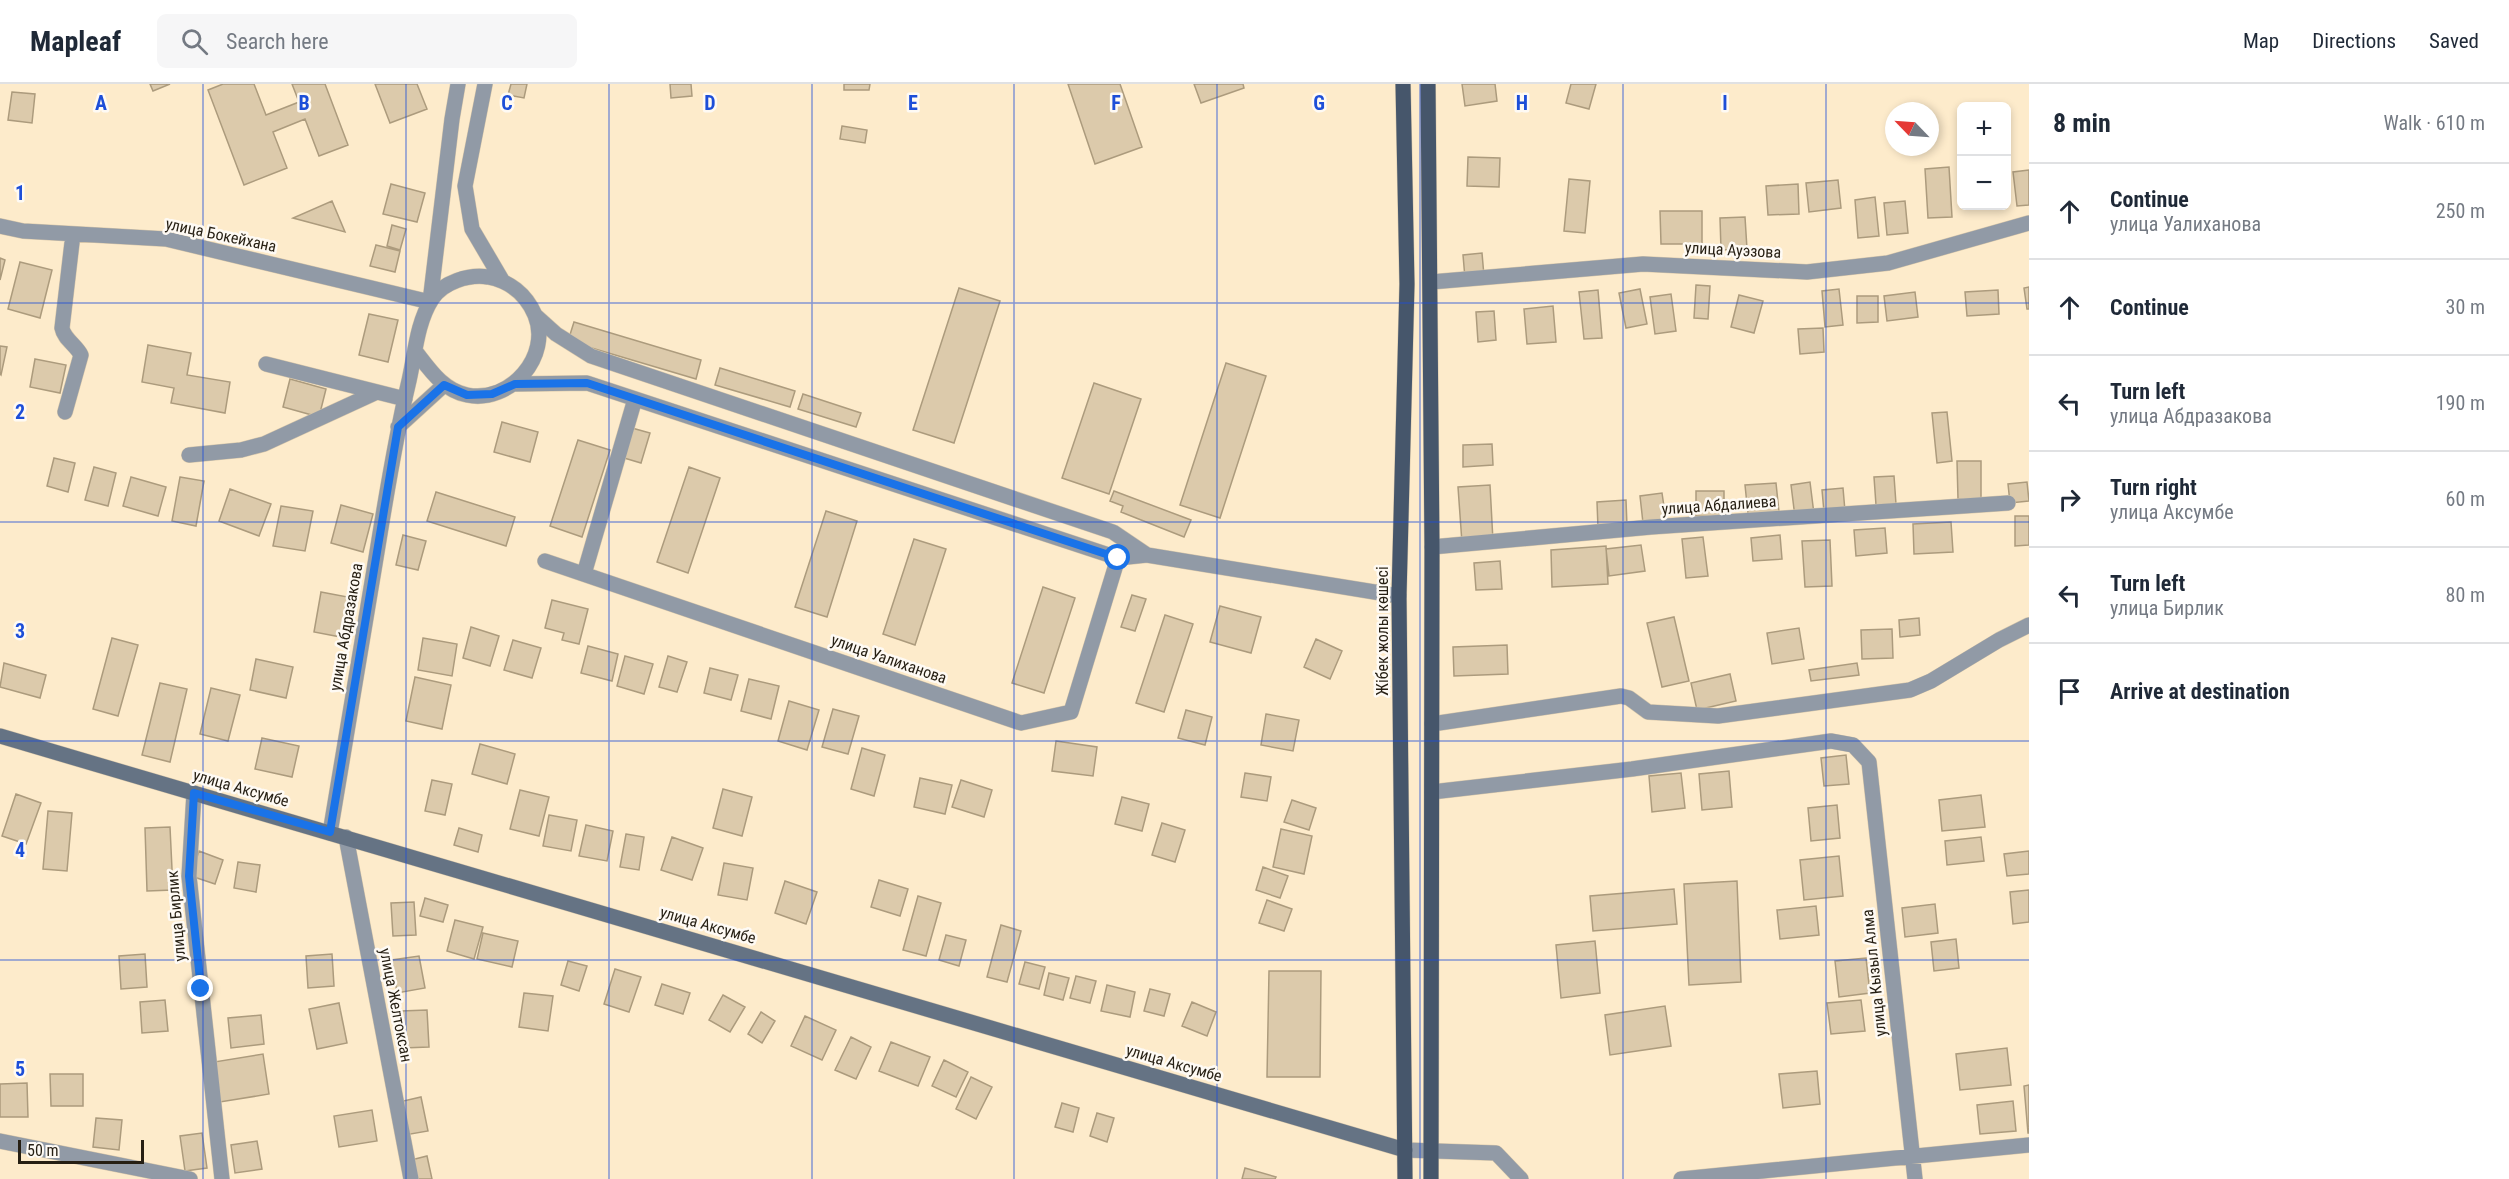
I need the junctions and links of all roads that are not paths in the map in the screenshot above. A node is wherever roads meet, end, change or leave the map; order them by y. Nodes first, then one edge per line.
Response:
1 (458, 84) edge
2 (485, 84) edge
3 (1403, 84) edge
4 (1428, 84) edge
5 (2029, 223) edge
6 (0, 226) edge
7 (73, 234) junction
8 (502, 280) junction
9 (1431, 282) junction
10 (430, 302) junction
11 (536, 316) junction
12 (416, 352) junction
13 (266, 364) dead end
14 (515, 384) junction
15 (444, 385) junction
16 (377, 392) junction
17 (405, 399) junction
18 (635, 399) junction
19 (65, 412) dead end
20 (398, 427) junction
21 (189, 455) dead end
22 (2008, 503) dead end
23 (1432, 547) junction
24 (1147, 555) junction
25 (1118, 558) junction
26 (544, 561) dead end
27 (584, 574) junction
28 (1399, 596) junction
29 (2029, 625) edge
30 (1432, 724) junction
31 (0, 736) edge
32 (1432, 792) junction
33 (194, 793) junction
34 (330, 832) junction
35 (346, 837) junction
36 (0, 1141) edge
37 (2029, 1145) edge
38 (1405, 1150) junction
39 (1431, 1151) junction
40 (1913, 1156) junction
41 (1506, 1172) edge
42 (1779, 1175) edge
43 (190, 1179) edge
44 (222, 1179) edge
45 (411, 1179) edge
46 (1405, 1179) edge
47 (1431, 1179) edge
48 (1521, 1179) edge
49 (1681, 1179) edge
50 (1916, 1179) edge

1 - 10 street
2 - 8 street
3 - 28 main road, Жібек жолы көшесі
4 - 9 main road
5 - 9 street, улица Ауэзова
6 - 7 street, улица Бокейхана
7 - 10 street, улица Бокейхана
7 - 19 street
8 - 10 street
8 - 11 street
9 - 23 main road
10 - 12 street
11 - 14 street
11 - 24 street
12 - 15 street
12 - 17 street, улица Абдразакова
13 - 16 street
14 - 15 street
14 - 18 street
15 - 20 street
16 - 17 street
16 - 21 street
17 - 20 street, улица Абдразакова
18 - 25 street
18 - 27 street
20 - 34 street, улица Абдразакова
22 - 23 street, улица Абдалиева
23 - 30 main road
24 - 25 street
24 - 28 street
25 - 27 street, улица Уалиханова
26 - 27 street, улица Уалиханова
28 - 38 main road, Жібек жолы көшесі
29 - 30 street
30 - 32 main road
31 - 33 main road, улица Аксумбе
32 - 39 main road
32 - 40 street, улица Кызыл Алма
33 - 34 main road, улица Аксумбе
33 - 44 street, улица Бирлик
34 - 35 main road, улица Аксумбе
35 - 38 main road, улица Аксумбе
35 - 45 street, улица Желтоксан
36 - 43 street
37 - 40 street
38 - 39 street
38 - 46 main road, Жібек жолы көшесі
39 - 41 street
39 - 47 main road
40 - 42 street
40 - 50 street, улица Кызыл Алма
41 - 48 street
42 - 49 street

